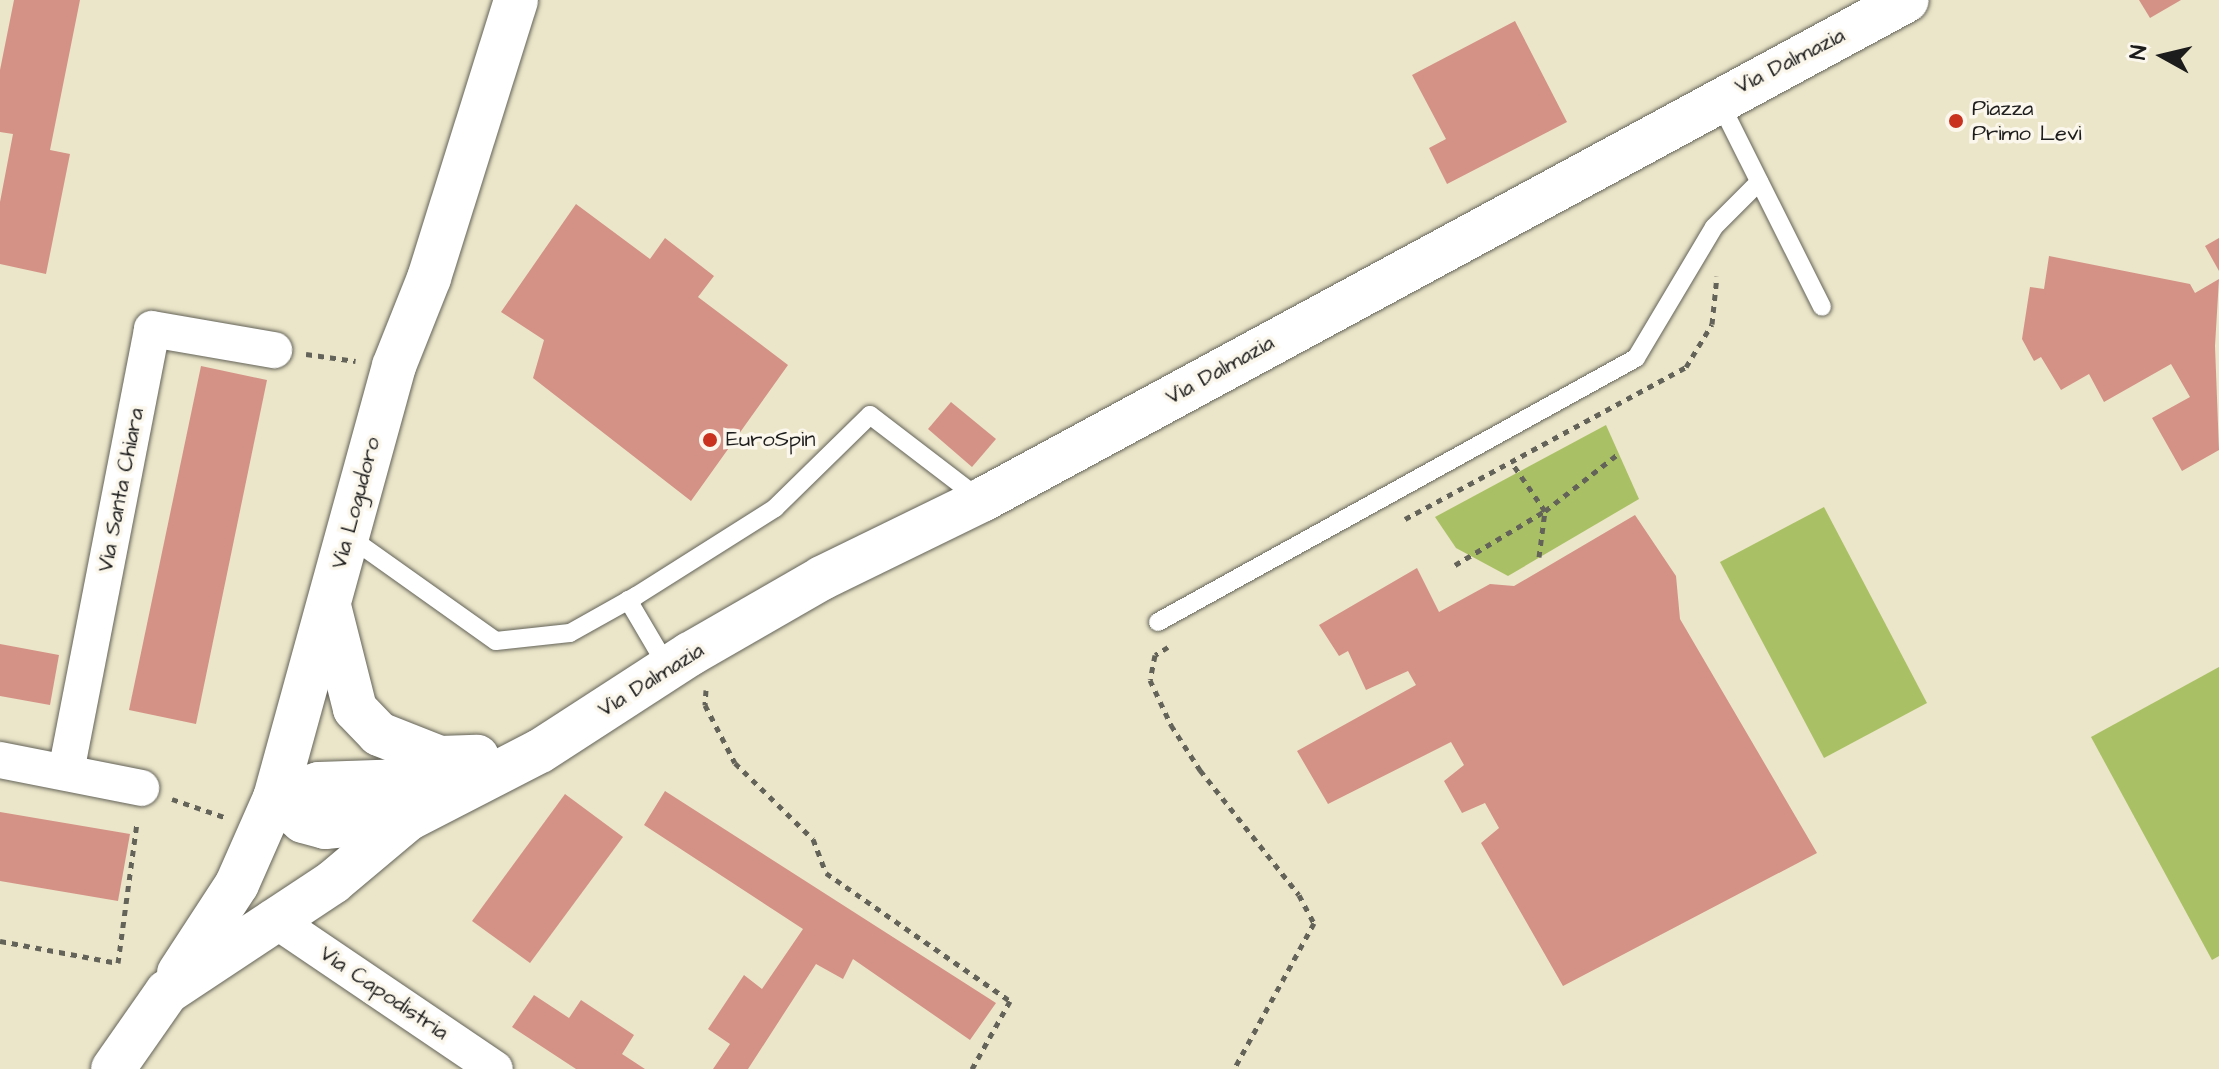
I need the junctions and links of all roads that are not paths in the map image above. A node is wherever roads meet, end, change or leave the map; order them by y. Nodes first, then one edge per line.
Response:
1 (516, 0) edge
2 (1907, 0) edge
3 (1717, 98) junction
4 (1759, 182) junction
5 (1822, 307) dead end
6 (274, 350) road end
7 (982, 500) junction
8 (348, 535) junction
9 (628, 600) junction
10 (330, 607) junction
11 (1158, 622) dead end
12 (679, 661) junction
13 (540, 751) junction
14 (483, 757) junction
15 (0, 760) edge
16 (66, 772) junction
17 (141, 788) road end
18 (267, 814) junction
19 (408, 819) junction
20 (272, 918) junction
21 (167, 992) junction
22 (113, 1069) edge
23 (495, 1069) edge

1 - 8 street, Via Logudoro
2 - 3 street, Via Dalmazia
3 - 4 lane
3 - 7 street, Via Dalmazia
4 - 5 lane
4 - 11 lane
6 - 16 street, Via Santa Chiara
7 - 9 lane
7 - 12 street, Via Dalmazia
8 - 9 lane
8 - 10 street, Via Logudoro
9 - 12 lane
10 - 14 street, Via Dalmazia
10 - 18 street, Via Logudoro
12 - 13 street, Via Dalmazia
13 - 14 street, Via Dalmazia
13 - 19 street, Via Dalmazia
14 - 18 street, Via Dalmazia
15 - 16 street
16 - 17 street
18 - 19 street, Via Dalmazia
18 - 21 street, Via Logudoro
19 - 20 street, Via Dalmazia
20 - 21 street, Via Dalmazia
20 - 23 street, Via Capodistria
21 - 22 street, Via Dalmazia

